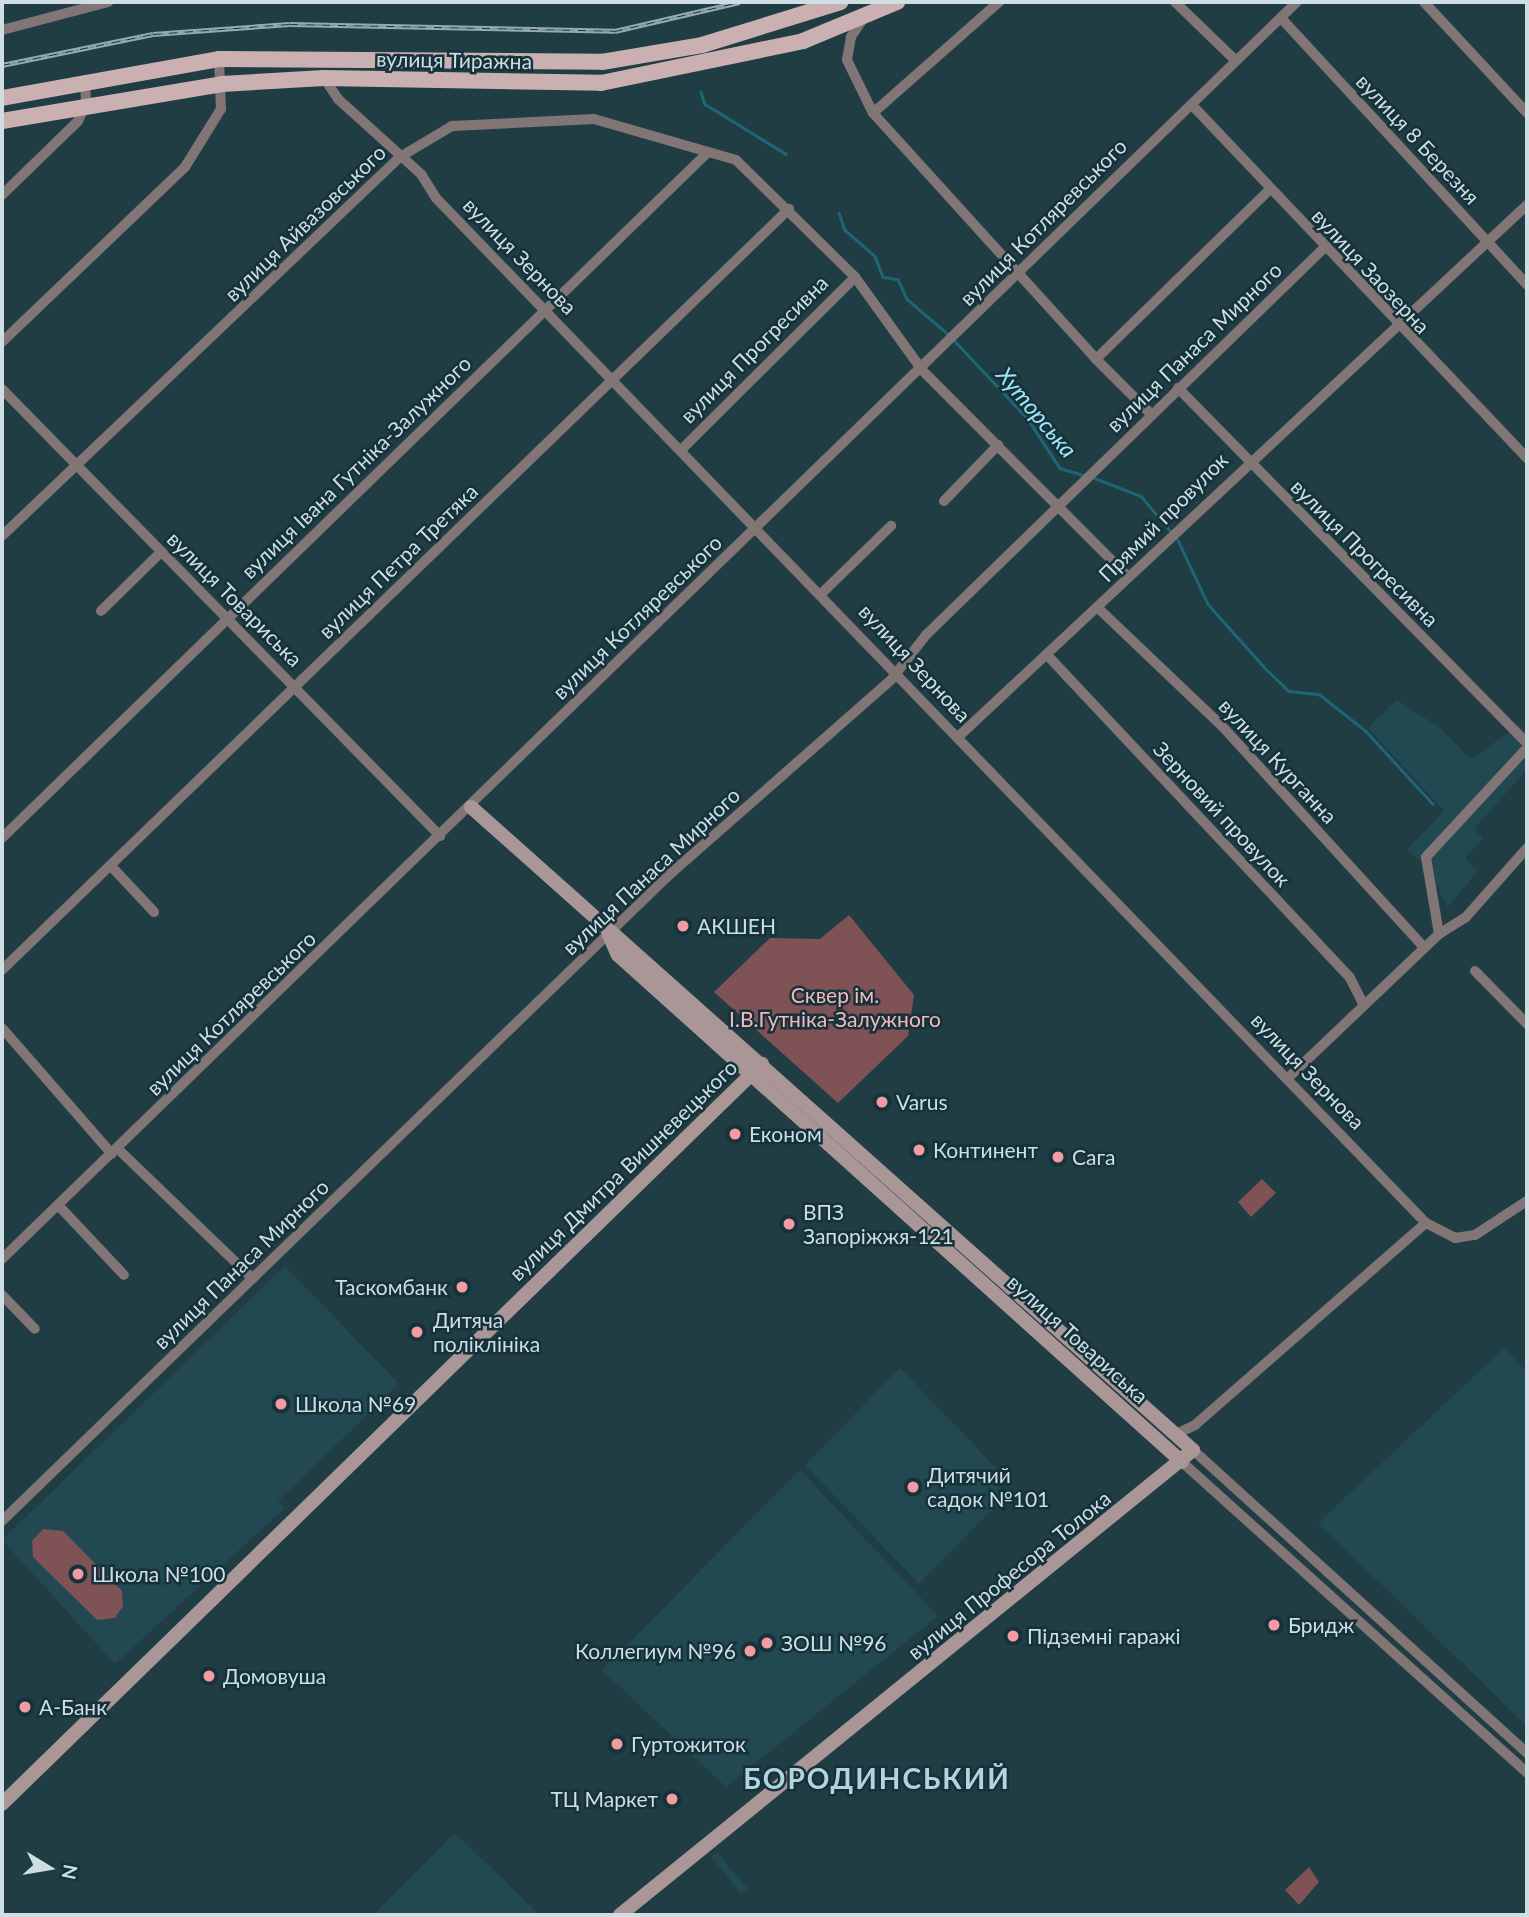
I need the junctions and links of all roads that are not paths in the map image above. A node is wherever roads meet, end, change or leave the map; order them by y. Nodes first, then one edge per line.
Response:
1 (108, 2) edge
2 (841, 2) edge
3 (897, 2) edge
4 (999, 2) edge
5 (1175, 2) edge
6 (1297, 2) edge
7 (1424, 2) edge
8 (863, 18) junction
9 (1281, 18) junction
10 (2, 30) edge
11 (219, 59) junction
12 (1236, 60) junction
13 (324, 78) junction
14 (85, 80) junction
15 (222, 84) junction
16 (2, 98) edge
17 (86, 104) junction
18 (1192, 105) junction
19 (873, 113) junction
20 (1527, 113) edge
21 (2, 121) edge
22 (706, 153) junction
23 (400, 157) junction
24 (1269, 190) junction
25 (2, 195) edge
26 (1527, 205) edge
27 (789, 209) junction
28 (1487, 242) junction
29 (1324, 248) junction
30 (855, 276) junction
31 (1016, 276) junction
32 (1527, 285) edge
33 (546, 310) junction
34 (1394, 325) junction
35 (2, 342) edge
36 (1096, 359) junction
37 (922, 370) junction
38 (614, 381) junction
39 (1178, 388) junction
40 (2, 389) edge
41 (1151, 414) junction
42 (998, 445) junction
43 (681, 450) junction
44 (1527, 458) edge
45 (1246, 462) junction
46 (76, 466) junction
47 (944, 501) dead end
48 (1060, 505) junction
49 (891, 526) dead end
50 (757, 528) junction
51 (2, 536) edge
52 (160, 553) junction
53 (1128, 577) junction
54 (821, 594) junction
55 (1098, 608) junction
56 (102, 611) dead end
57 (225, 620) junction
58 (1048, 656) junction
59 (898, 670) junction
60 (293, 688) junction
61 (958, 737) junction
62 (1527, 746) edge
63 (471, 807) junction
64 (440, 836) junction
65 (2, 838) edge
66 (1527, 848) edge
67 (1522, 863) edge
68 (111, 866) junction
69 (154, 912) dead end
70 (608, 933) junction
71 (1439, 934) junction
72 (1424, 947) junction
73 (2, 970) edge
74 (1475, 971) dead end
75 (1362, 1002) junction
76 (1527, 1024) edge
77 (2, 1028) edge
78 (762, 1064) junction
79 (1290, 1076) junction
80 (751, 1077) junction
81 (788, 1086) junction
82 (777, 1096) junction
83 (115, 1151) junction
84 (1527, 1201) edge
85 (58, 1205) junction
86 (1426, 1223) junction
87 (2, 1259) edge
88 (124, 1275) dead end
89 (253, 1279) junction
90 (2, 1295) edge
91 (35, 1329) dead end
92 (1176, 1434) junction
93 (1194, 1450) junction
94 (1182, 1462) junction
95 (2, 1521) edge
96 (1320, 1565) junction
97 (1310, 1577) junction
98 (1527, 1753) edge
99 (1527, 1773) edge
100 (2, 1804) edge
101 (620, 1915) edge

1 - 10 street
2 - 11 main road, вулиця Тиражна
3 - 8 main road, вулиця Тиражна
4 - 19 street
5 - 12 street
6 - 9 street, вулиця Котляревського
7 - 20 street
8 - 13 main road, вулиця Тиражна
8 - 19 street
9 - 12 street, вулиця Котляревського
9 - 28 street, вулиця 8 Березня
11 - 14 main road, вулиця Тиражна
11 - 15 street
12 - 18 street, вулиця Котляревського
13 - 15 main road, вулиця Тиражна
13 - 23 street, вулиця Зернова
14 - 16 main road, вулиця Тиражна
14 - 17 street
15 - 17 main road, вулиця Тиражна
15 - 35 street
17 - 21 main road, вулиця Тиражна
17 - 25 street
18 - 24 street, вулиця Заозерна
18 - 31 street, вулиця Котляревського
19 - 31 street
22 - 23 street, вулиця Айвазовського
22 - 27 street, вулиця Айвазовського
22 - 33 street, вулиця Івана Гутніка-Залужного
23 - 33 street, вулиця Зернова
23 - 46 street, вулиця Айвазовського
24 - 29 street, вулиця Заозерна
24 - 36 street
26 - 28 street, Прямий провулок
27 - 30 street, вулиця Айвазовського
27 - 38 street, вулиця Петра Третяка
28 - 32 street, вулиця 8 Березня
28 - 34 street, Прямий провулок
29 - 34 street, вулиця Заозерна
29 - 39 street, вулиця Панаса Мирного
30 - 37 street, вулиця Айвазовського
30 - 43 street, вулиця Прогресивна
31 - 36 street
31 - 37 street, вулиця Котляревського
33 - 38 street, вулиця Зернова
33 - 57 street, вулиця Івана Гутніка-Залужного
34 - 44 street, вулиця Заозерна
34 - 45 street, Прямий провулок
36 - 41 street
37 - 42 street, вулиця Айвазовського
37 - 50 street, вулиця Котляревського
38 - 43 street, вулиця Зернова
38 - 60 street, вулиця Петра Третяка
39 - 41 street, вулиця Панаса Мирного
39 - 45 street, вулиця Прогресивна
40 - 46 street, вулиця Товариська
41 - 48 street, вулиця Панаса Мирного
42 - 47 street
42 - 48 street, вулиця Айвазовського
43 - 50 street, вулиця Зернова
45 - 53 street, Прямий провулок
45 - 62 street, вулиця Прогресивна
46 - 51 street, вулиця Айвазовського
46 - 52 street, вулиця Товариська
48 - 53 street, вулиця Айвазовського
48 - 59 street, вулиця Панаса Мирного
49 - 54 street
50 - 54 street, вулиця Зернова
50 - 63 street, вулиця Котляревського
52 - 56 street
52 - 57 street, вулиця Товариська
53 - 55 street, Прямий провулок
54 - 59 street, вулиця Зернова
55 - 58 street, Прямий провулок
55 - 72 street, вулиця Курганна
57 - 60 street, вулиця Товариська
57 - 65 street, вулиця Івана Гутніка-Залужного
58 - 61 street, Прямий провулок
58 - 75 street, Зерновий провулок
59 - 61 street, вулиця Зернова
59 - 70 street, вулиця Панаса Мирного
60 - 64 street, вулиця Товариська
60 - 68 street, вулиця Петра Третяка
61 - 79 street, вулиця Зернова
62 - 71 street
63 - 64 street, вулиця Котляревського
63 - 70 street, вулиця Товариська
64 - 83 street, вулиця Котляревського
66 - 67 street
67 - 71 street
68 - 69 street
68 - 73 street, вулиця Петра Третяка
70 - 78 street, вулиця Товариська
70 - 80 street, вулиця Товариська
70 - 89 street, вулиця Панаса Мирного
71 - 72 street
72 - 75 street
74 - 76 street
75 - 79 street
77 - 83 street
78 - 80 street, вулиця Дмитра Вишневецького
78 - 81 street, вулиця Товариська
79 - 86 street, вулиця Зернова
80 - 82 street, вулиця Товариська
80 - 100 street, вулиця Дмитра Вишневецького
81 - 82 street
81 - 92 street, вулиця Товариська
82 - 94 street, вулиця Товариська
83 - 85 street, вулиця Котляревського
83 - 89 street
84 - 86 street, вулиця Зернова
85 - 87 street, вулиця Котляревського
85 - 88 street
86 - 92 street
89 - 95 street, вулиця Панаса Мирного
90 - 91 street
92 - 93 street, вулиця Товариська
93 - 94 street, вулиця Професора Толока
93 - 96 street, вулиця Товариська
94 - 97 street, вулиця Товариська
94 - 101 street, вулиця Професора Толока
96 - 97 street
96 - 98 street, вулиця Товариська
97 - 99 street, вулиця Товариська

